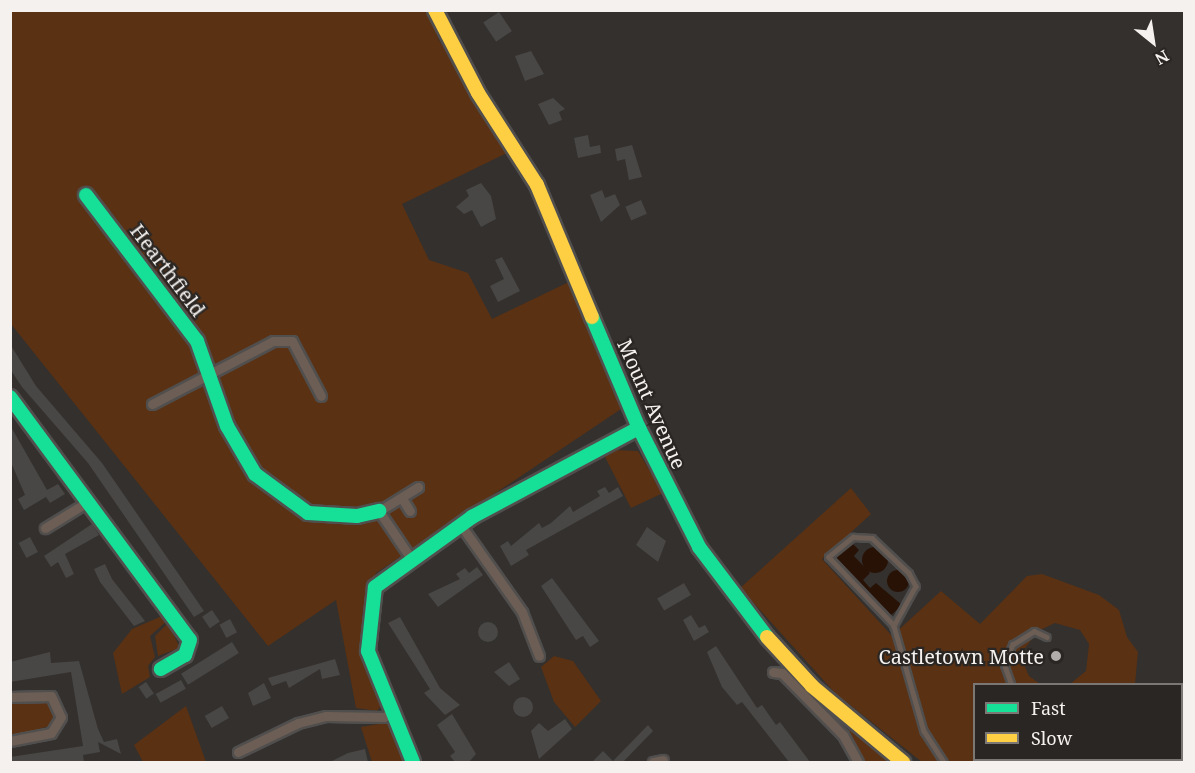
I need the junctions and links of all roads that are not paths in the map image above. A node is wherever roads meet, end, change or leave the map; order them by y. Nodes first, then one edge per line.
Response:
1 (435, 10) edge
2 (86, 195) dead end
3 (210, 374) junction
4 (321, 396) dead end
5 (10, 397) edge
6 (152, 404) dead end
7 (639, 428) junction
8 (418, 487) dead end
9 (403, 500) junction
10 (89, 501) junction
11 (380, 511) junction
12 (410, 511) dead end
13 (460, 524) junction
14 (45, 528) dead end
15 (410, 557) junction
16 (894, 626) junction
17 (1047, 637) dead end
18 (539, 656) dead end
19 (161, 669) dead end
20 (773, 672) dead end
21 (1011, 683) edge
22 (10, 697) edge
23 (394, 711) junction
24 (10, 741) edge
25 (238, 752) dead end
26 (413, 762) edge
27 (858, 762) edge
28 (903, 762) edge
29 (944, 762) edge

1 - 7 street, Mount Avenue
2 - 3 street, Hearthfield
3 - 4 street
3 - 6 street
3 - 11 street, Hearthfield
5 - 10 street
7 - 13 street
7 - 28 street, Mount Avenue
8 - 9 street, Hearthfield
9 - 11 street, Hearthfield
9 - 12 street
10 - 14 street
10 - 19 street
11 - 15 street
13 - 15 street
13 - 18 street
15 - 23 street
16 - 16 lane
16 - 29 lane
17 - 21 lane
20 - 27 street
22 - 24 street
23 - 25 street
23 - 26 street

